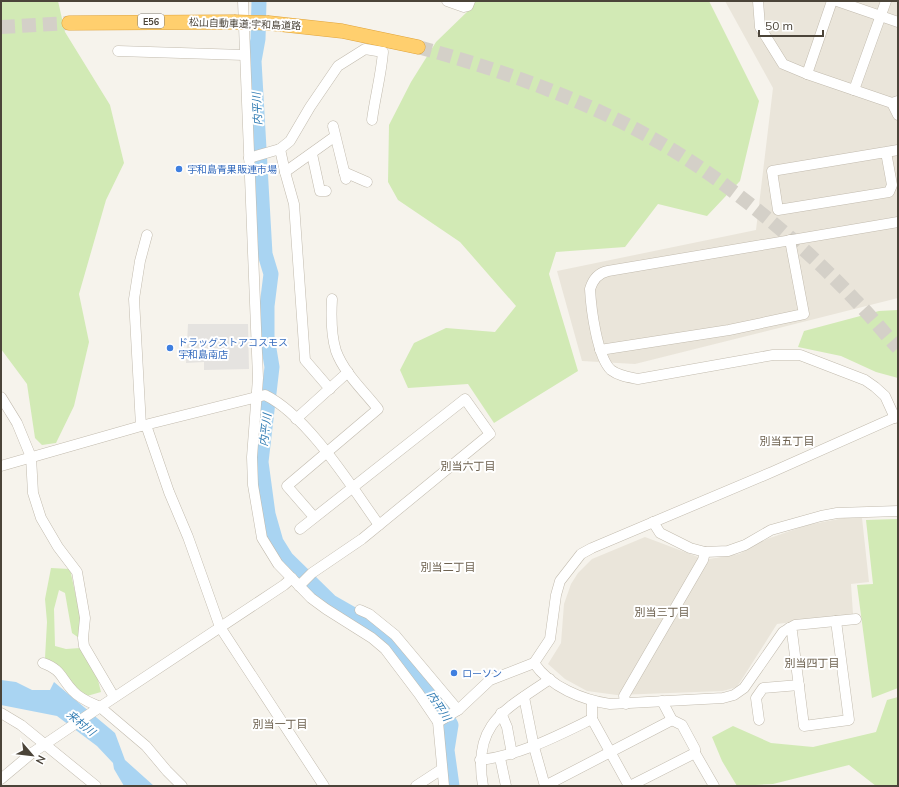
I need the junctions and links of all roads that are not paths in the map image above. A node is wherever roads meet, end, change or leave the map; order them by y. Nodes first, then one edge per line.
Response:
1 (243, 1) edge
2 (447, 1) edge
3 (470, 1) edge
4 (758, 1) edge
5 (832, 1) edge
6 (837, 1) edge
7 (886, 1) edge
8 (881, 16) junction
9 (898, 22) edge
10 (69, 23) tunnel mouth
11 (418, 47) tunnel mouth
12 (118, 51) dead end
13 (244, 55) junction
14 (807, 74) junction
15 (854, 90) junction
16 (895, 102) edge
17 (898, 115) edge
18 (372, 120) dead end
19 (333, 126) dead end
20 (334, 137) junction
21 (276, 150) junction
22 (898, 150) edge
23 (886, 152) junction
24 (312, 154) junction
25 (253, 157) junction
26 (285, 172) junction
27 (367, 182) dead end
28 (326, 191) dead end
29 (898, 222) edge
30 (147, 235) dead end
31 (790, 240) junction
32 (332, 299) dead end
33 (600, 350) junction
34 (348, 372) junction
35 (330, 389) junction
36 (261, 396) junction
37 (3, 403) edge
38 (896, 417) edge
39 (296, 419) junction
40 (143, 425) junction
41 (326, 452) junction
42 (31, 457) junction
43 (1, 466) edge
44 (353, 488) junction
45 (898, 511) edge
46 (314, 518) junction
47 (654, 522) junction
48 (379, 525) junction
49 (300, 528) dead end
50 (705, 552) junction
51 (292, 578) junction
52 (301, 583) junction
53 (360, 610) dead end
54 (856, 618) dead end
55 (836, 621) junction
56 (220, 627) junction
57 (789, 628) junction
58 (43, 663) dead end
59 (534, 663) junction
60 (550, 679) junction
61 (799, 685) junction
62 (114, 697) junction
63 (524, 697) junction
64 (662, 700) junction
65 (592, 701) junction
66 (626, 704) junction
67 (96, 710) junction
68 (456, 712) junction
69 (1, 713) edge
70 (501, 713) junction
71 (592, 719) junction
72 (672, 720) junction
73 (758, 720) dead end
74 (441, 721) junction
75 (48, 743) junction
76 (534, 747) junction
77 (610, 752) junction
78 (695, 753) junction
79 (512, 754) junction
80 (500, 758) junction
81 (480, 760) junction
82 (442, 769) junction
83 (1, 779) edge
84 (89, 784) edge
85 (182, 786) edge
86 (324, 786) edge
87 (416, 786) edge
88 (444, 786) edge
89 (483, 786) edge
90 (506, 786) edge
91 (545, 786) edge
92 (629, 786) edge
93 (714, 786) edge

1 - 13 street
2 - 3 street
4 - 14 street
5 - 14 street
6 - 8 street
7 - 8 street
8 - 9 street
8 - 15 street
10 - 11 highway, 松山自動車道;宇和島道路 / E56, bridge
12 - 13 street
13 - 25 street
14 - 15 street
15 - 16 street
16 - 17 street
18 - 21 street
19 - 20 street
20 - 24 street
20 - 27 street
21 - 25 street
21 - 26 street
22 - 23 street
23 - 23 street
24 - 26 street
24 - 28 street
25 - 36 street
26 - 35 street
29 - 31 street
30 - 40 street
31 - 33 street
31 - 33 street
32 - 34 street
33 - 38 street
34 - 35 street
34 - 41 street
35 - 39 street
36 - 39 street
36 - 40 street
36 - 51 street
37 - 42 street
38 - 47 street
39 - 41 street
40 - 42 street
40 - 56 street
41 - 44 street
41 - 46 street
42 - 43 street
42 - 62 street
44 - 46 street
44 - 48 street
44 - 48 street
45 - 50 street
46 - 49 street
47 - 50 street
47 - 59 street
48 - 52 street
50 - 66 street
51 - 52 street
51 - 56 street
52 - 74 street
53 - 68 street
54 - 55 street
55 - 57 street
55 - 61 street
56 - 62 street
56 - 86 street
57 - 61 street
57 - 64 street
58 - 67 street
59 - 60 street
59 - 68 street
60 - 63 street
60 - 65 street
61 - 73 street
62 - 67 street
63 - 70 street
63 - 76 street
64 - 66 street
64 - 72 street
65 - 66 street
65 - 71 street
67 - 75 street
67 - 85 street
68 - 74 street
69 - 75 street
70 - 79 street
70 - 81 street
71 - 76 street
71 - 77 street
72 - 77 street
72 - 78 street
74 - 82 street
75 - 83 street
75 - 84 street
76 - 79 street
76 - 91 street
77 - 91 street
77 - 92 street
78 - 92 street
78 - 93 street
79 - 80 street
80 - 81 street
80 - 90 street
81 - 89 street
82 - 87 street
82 - 88 street

